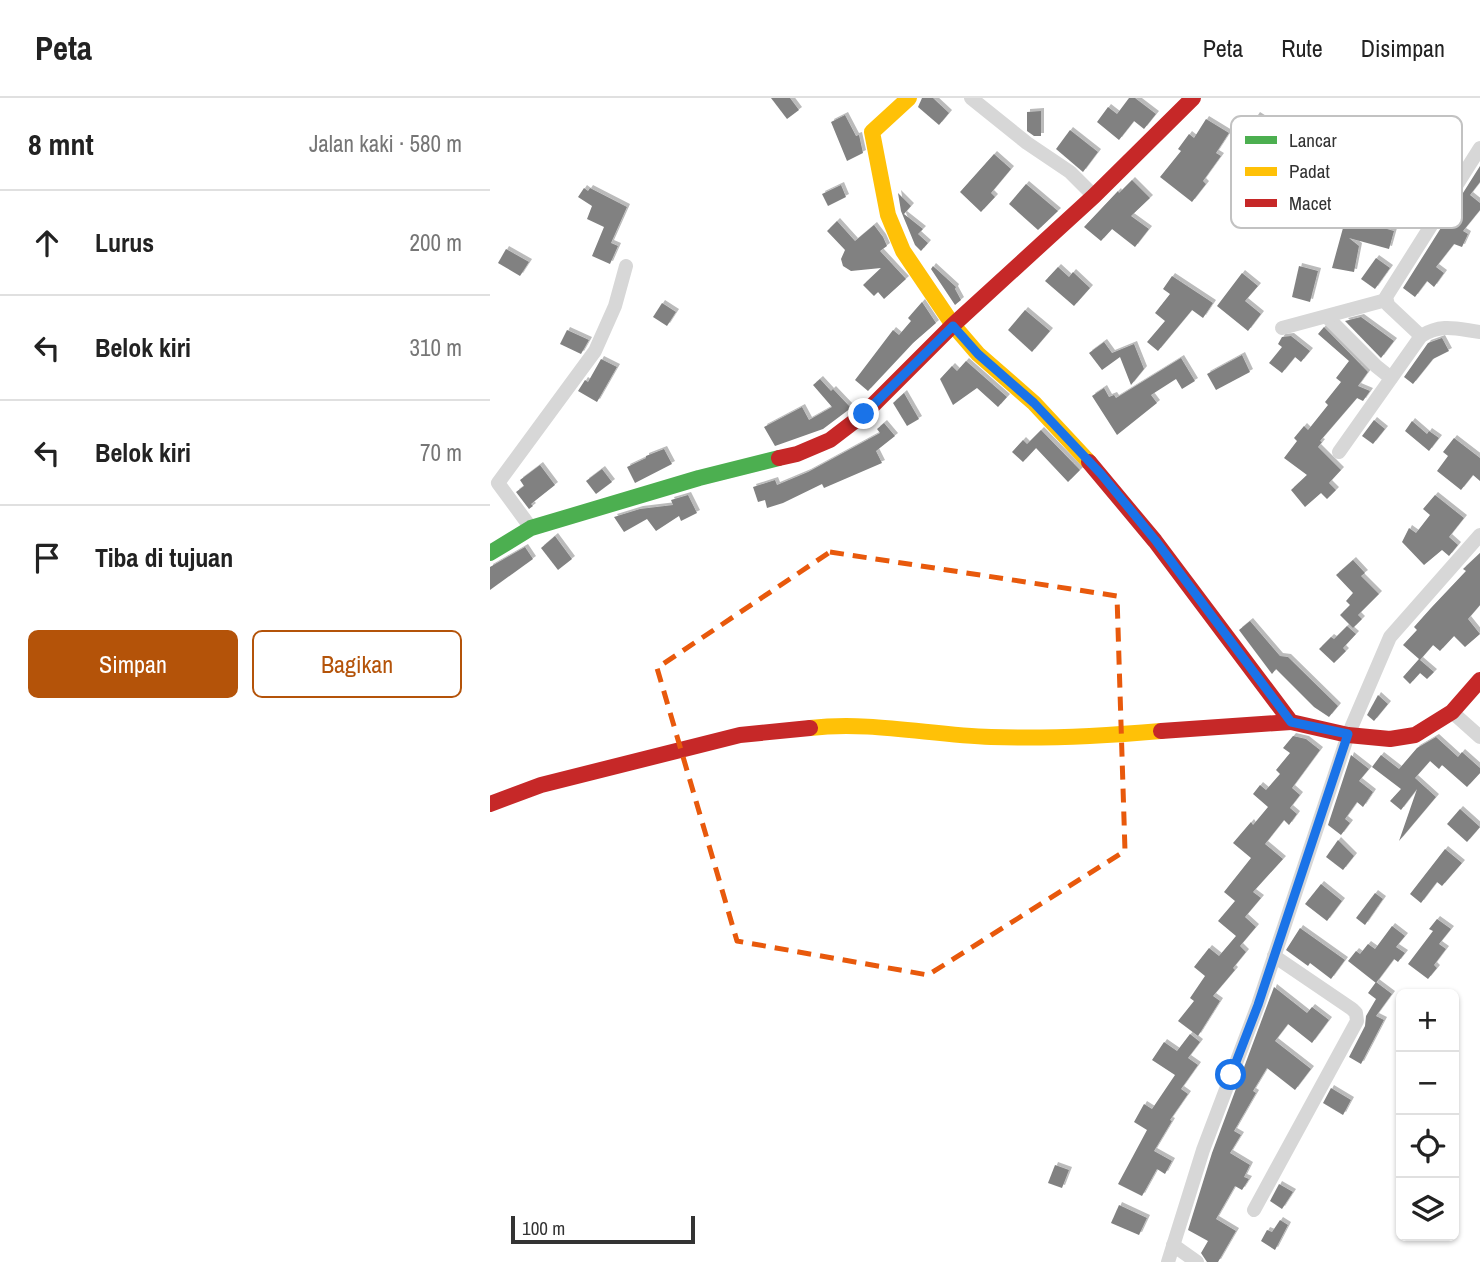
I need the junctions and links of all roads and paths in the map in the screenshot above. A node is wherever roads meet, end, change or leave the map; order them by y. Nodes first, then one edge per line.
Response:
1 (909, 98) edge
2 (971, 98) edge
3 (1193, 98) edge
4 (1480, 149) edge
5 (1462, 178) edge
6 (1094, 196) junction
7 (1431, 228) edge
8 (626, 266) dead end
9 (1386, 300) junction
10 (1327, 317) junction
11 (953, 326) junction
12 (1282, 328) dead end
13 (1480, 332) edge
14 (1421, 336) junction
15 (1391, 378) junction
16 (1339, 452) dead end
17 (531, 528) junction
18 (1480, 536) edge
19 (490, 553) edge
20 (1480, 680) edge
21 (1452, 712) junction
22 (1291, 722) junction
23 (1348, 734) junction
24 (1480, 737) edge
25 (490, 804) edge
26 (1274, 956) junction
27 (1254, 1210) dead end
28 (1173, 1245) junction
29 (1168, 1262) edge
30 (1197, 1262) edge

1 - 11 street
2 - 6 street
3 - 6 street
4 - 5 street
6 - 11 street
7 - 9 street
8 - 17 street
9 - 10 street
9 - 14 street
10 - 12 street
10 - 15 street
11 - 17 street
11 - 22 street
13 - 14 street
14 - 15 street
15 - 16 street
17 - 19 street
18 - 23 street
20 - 21 street
21 - 23 street
21 - 24 street
22 - 23 street
22 - 25 street
23 - 26 street
26 - 27 street
26 - 28 street
28 - 29 street
28 - 30 street

